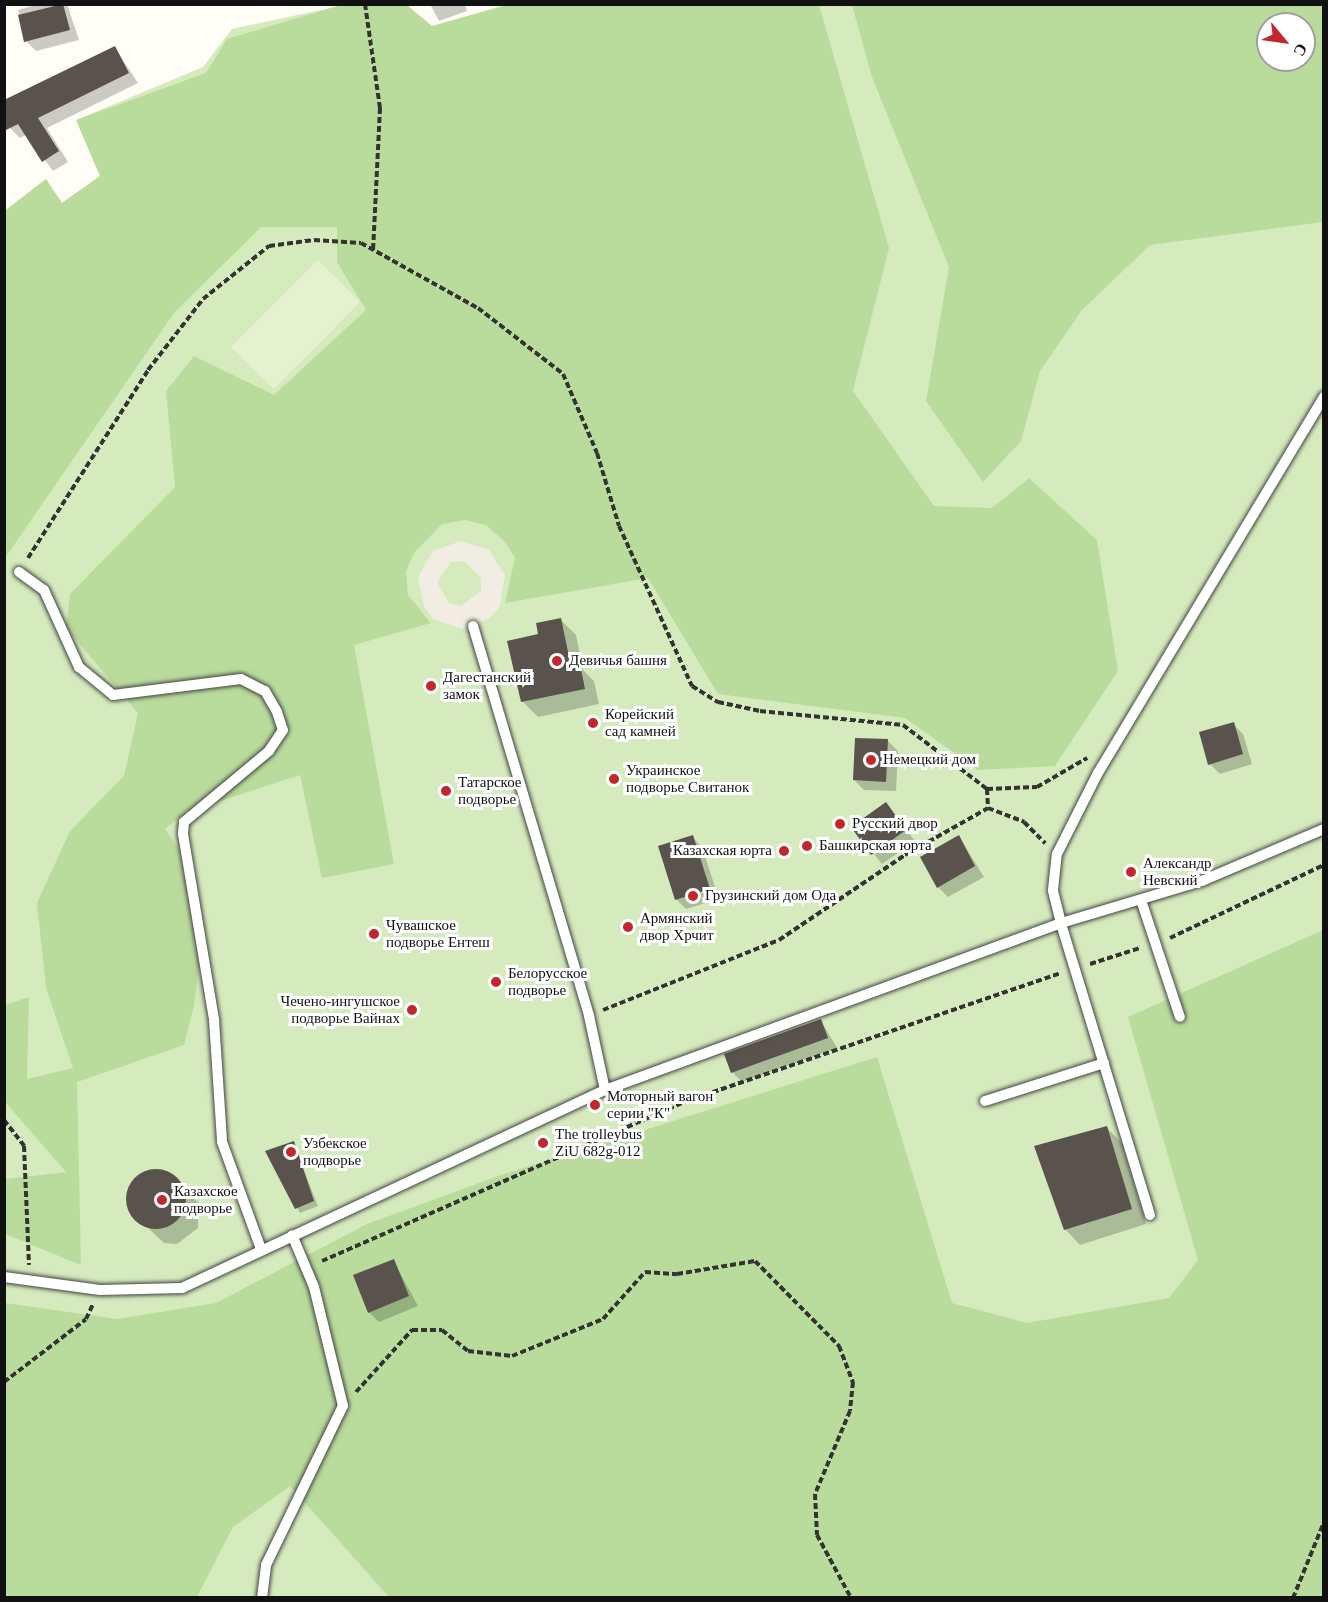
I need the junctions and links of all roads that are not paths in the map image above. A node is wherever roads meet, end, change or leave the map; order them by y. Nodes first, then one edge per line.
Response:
1 (1323, 397) edge
2 (19, 572) road end
3 (473, 626) dead end
4 (1323, 829) edge
5 (1141, 900) junction
6 (1061, 923) junction
7 (1180, 1017) dead end
8 (1104, 1063) junction
9 (605, 1090) junction
10 (984, 1101) dead end
11 (1150, 1215) dead end
12 (292, 1235) junction
13 (261, 1249) junction
14 (4, 1277) edge
15 (262, 1598) edge

1 - 6 lane
2 - 13 lane
3 - 9 lane
4 - 5 lane
5 - 6 lane
5 - 7 lane
6 - 8 lane
6 - 9 lane
8 - 10 lane
8 - 11 lane
9 - 12 lane
12 - 13 lane
12 - 15 lane
13 - 14 lane

